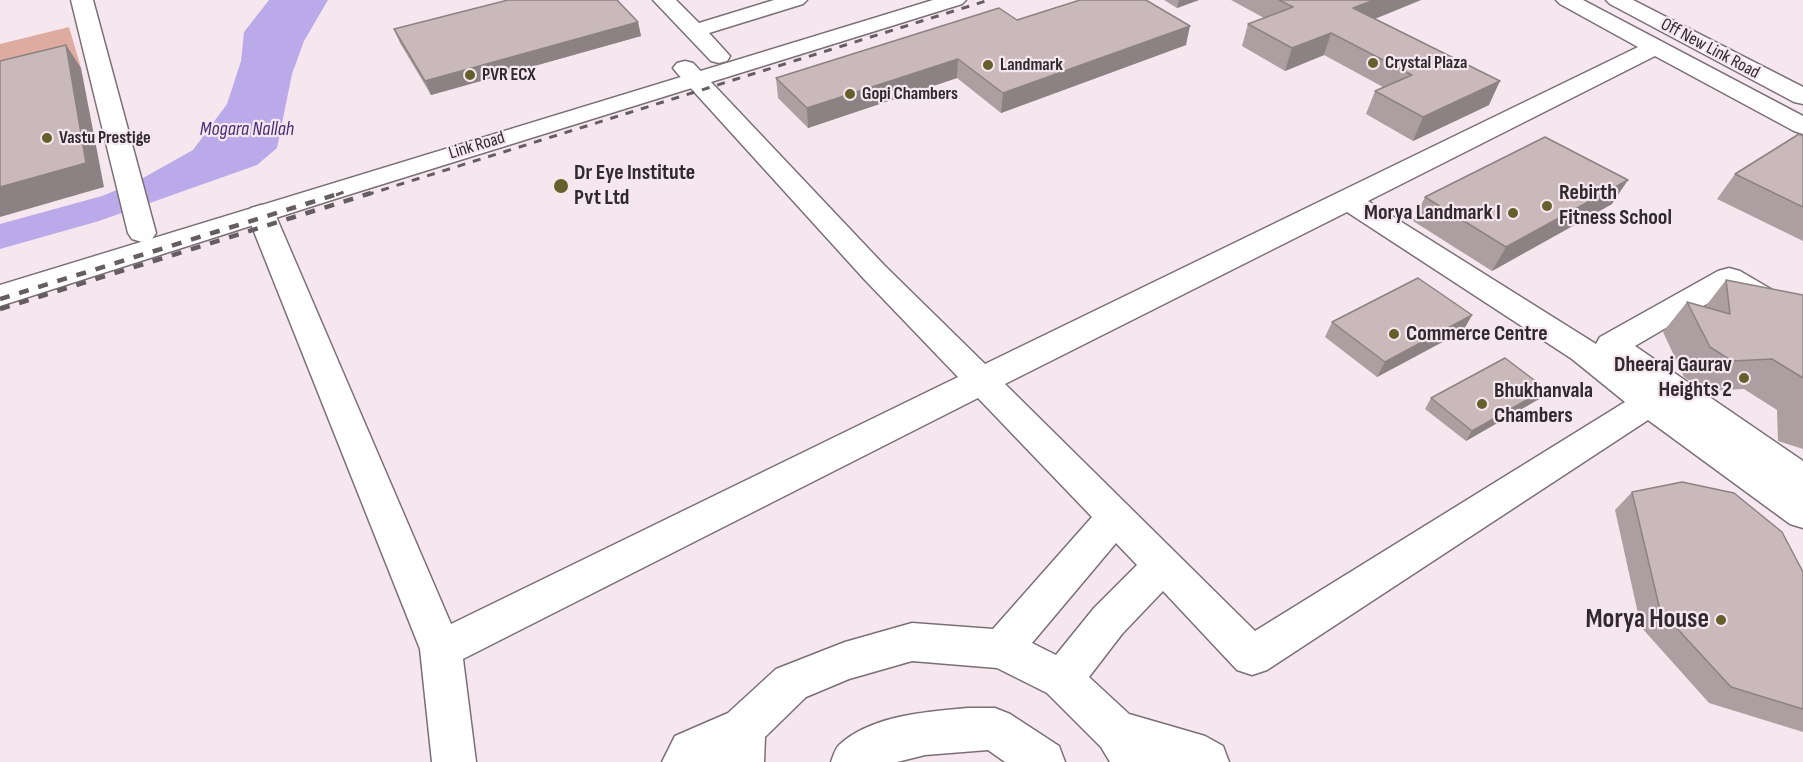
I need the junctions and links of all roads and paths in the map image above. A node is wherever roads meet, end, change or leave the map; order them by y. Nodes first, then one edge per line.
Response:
1 (82, 0) edge
2 (664, 0) edge
3 (796, 0) edge
4 (904, 0) edge
5 (955, 0) edge
6 (1568, 0) edge
7 (1632, 2) edge
8 (694, 31) junction
9 (1655, 47) junction
10 (719, 56) junction
11 (691, 74) junction
12 (1803, 97) edge
13 (1803, 126) edge
14 (1349, 201) junction
15 (138, 213) junction
16 (261, 214) junction
17 (0, 275) edge
18 (0, 296) edge
19 (1803, 321) edge
20 (981, 382) junction
21 (1661, 397) junction
22 (1803, 480) edge
23 (1803, 513) edge
24 (1114, 518) junction
25 (1162, 566) junction
26 (441, 649) junction
27 (1002, 649) junction
28 (1062, 679) junction
29 (743, 745) edge
30 (1125, 747) edge
31 (454, 762) edge
32 (684, 762) edge
33 (853, 762) edge
34 (1042, 762) edge
35 (1207, 762) edge

1 - 15 street
2 - 8 street
3 - 8 street
4 - 10 street, Link Road
5 - 11 street, Link Road
6 - 9 street
7 - 12 street, Off New Link Road
8 - 10 street
9 - 13 street
9 - 14 street
10 - 11 street, Link Road
11 - 15 street, Link Road
11 - 16 street, Link Road
11 - 20 street
14 - 20 street
14 - 21 street
15 - 17 street, Link Road
16 - 18 street, Link Road
16 - 26 street
19 - 21 street
20 - 24 street
20 - 26 street
21 - 22 street
21 - 23 street
21 - 25 street
24 - 25 street
24 - 27 street
25 - 28 street
26 - 31 street
27 - 28 street
27 - 29 street
28 - 30 street
29 - 32 street
30 - 35 street
33 - 34 street

